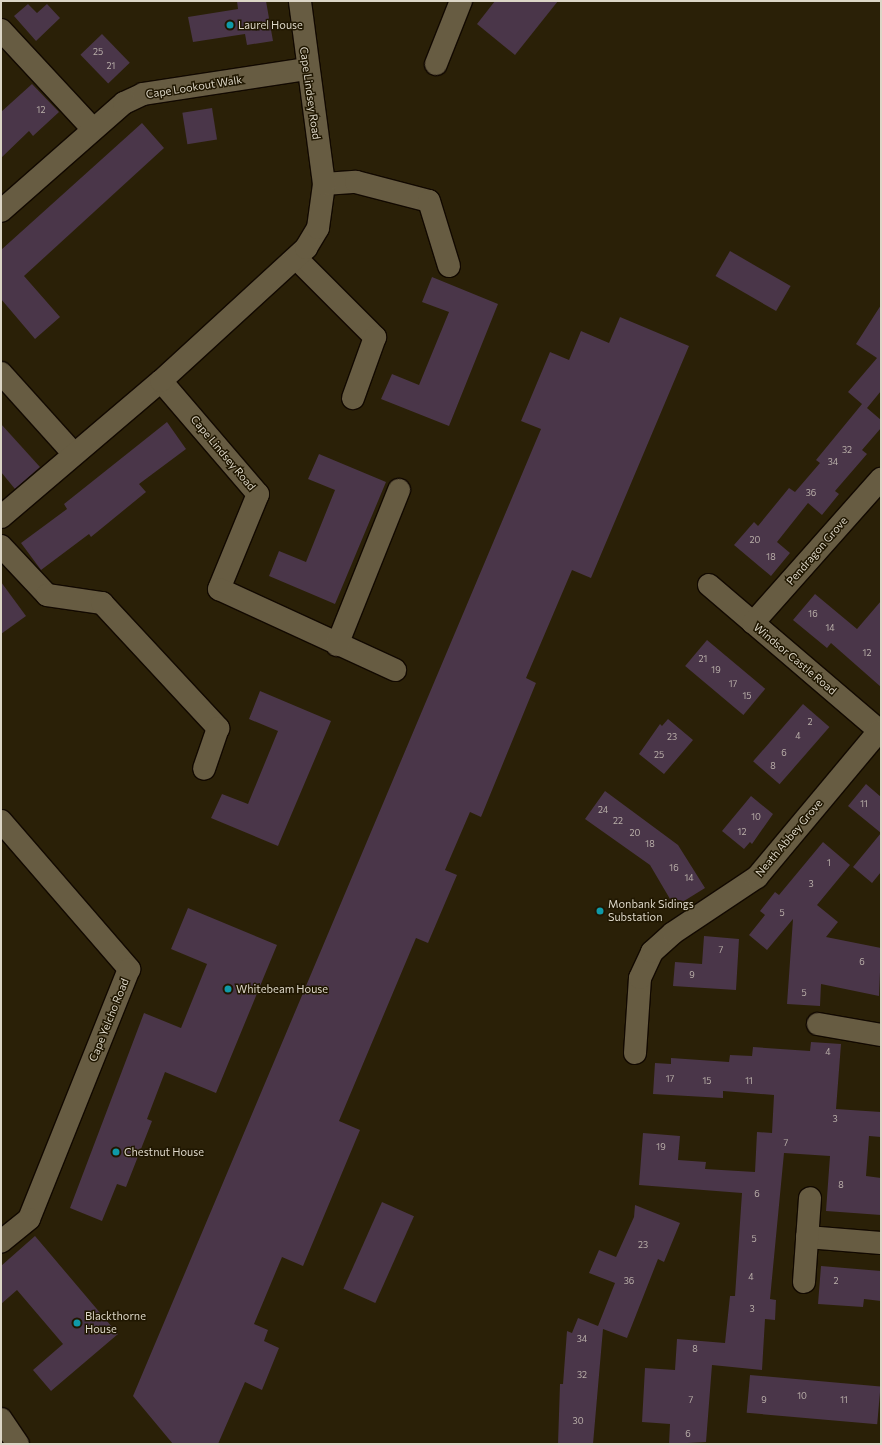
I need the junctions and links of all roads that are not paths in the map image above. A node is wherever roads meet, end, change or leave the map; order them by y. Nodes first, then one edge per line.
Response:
1 (300, 1) edge
2 (461, 1) edge
3 (1, 30) edge
4 (436, 64) dead end
5 (306, 69) junction
6 (93, 129) junction
7 (324, 184) junction
8 (1, 211) edge
9 (296, 258) junction
10 (449, 266) dead end
11 (1, 374) edge
12 (161, 380) junction
13 (353, 398) dead end
14 (74, 454) junction
15 (881, 479) edge
16 (399, 490) dead end
17 (1, 517) edge
18 (1, 546) edge
19 (709, 585) dead end
20 (753, 624) junction
21 (337, 645) junction
22 (395, 670) dead end
23 (880, 732) edge
24 (204, 769) dead end
25 (1, 821) edge
26 (818, 1024) dead end
27 (881, 1035) edge
28 (635, 1053) dead end
29 (810, 1198) dead end
30 (807, 1237) junction
31 (1, 1242) edge
32 (881, 1243) edge
33 (804, 1282) dead end
34 (1, 1419) edge
35 (18, 1444) edge

1 - 5 street, Cape Lindsey Road
2 - 4 street
3 - 6 street
5 - 6 street, Cape Lookout Walk
5 - 7 street, Cape Lindsey Road
6 - 8 street, Cape Lookout Walk
7 - 9 street, Cape Lindsey Road
7 - 10 street
9 - 12 street, Cape Lindsey Road
9 - 13 street
11 - 14 street
12 - 14 street, Cape Lindsey Road
12 - 21 street, Cape Lindsey Road
14 - 17 street, Cape Lindsey Road
15 - 20 street, Pendragon Grove
16 - 21 street
18 - 24 street
19 - 20 street, Windsor Castle Road
20 - 23 street, Windsor Castle Road
21 - 22 street, Cape Lindsey Road
23 - 28 street, Neath Abbey Grove
25 - 31 street, Cape Yelcho Road
26 - 27 street
29 - 30 street
30 - 32 street
30 - 33 street
34 - 35 street

